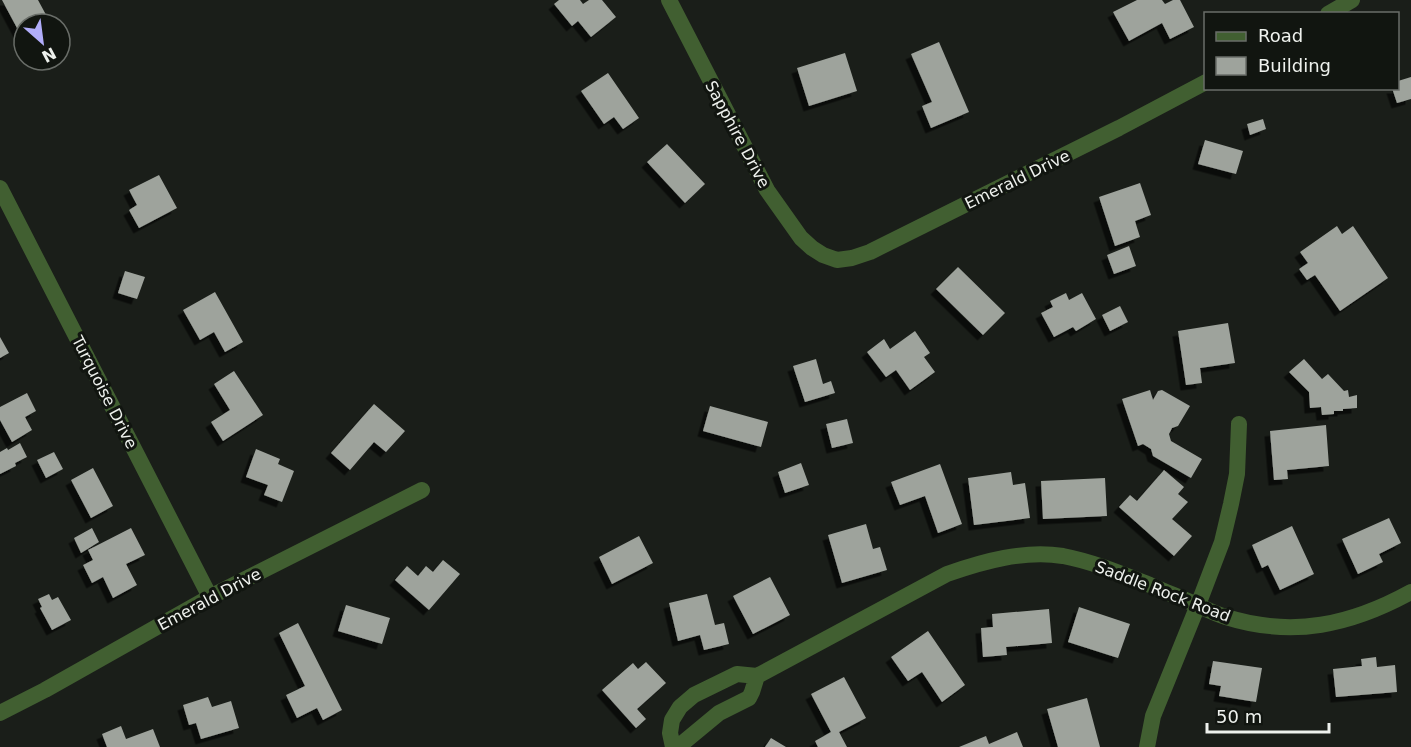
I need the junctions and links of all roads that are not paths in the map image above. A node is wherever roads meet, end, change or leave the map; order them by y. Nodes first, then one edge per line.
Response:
1 (669, 0) edge
2 (1352, 0) edge
3 (1331, 12) edge
4 (1204, 83) edge
5 (0, 188) edge
6 (823, 255) joint
7 (1239, 424) dead end
8 (422, 490) dead end
9 (1411, 592) edge
10 (210, 597) junction
11 (1198, 605) junction
12 (757, 676) junction
13 (0, 713) edge
14 (672, 747) edge
15 (678, 747) edge
16 (1147, 747) edge

1 - 6 street, Sapphire Drive
2 - 3 street
4 - 6 street, Emerald Drive
5 - 10 street, Turquoise Drive
7 - 11 street
8 - 10 street, Emerald Drive
9 - 11 street, Saddle Rock Road
10 - 13 street, Emerald Drive
11 - 12 street, Saddle Rock Road
11 - 16 street
12 - 14 street, Saddle Rock Road
12 - 15 street

